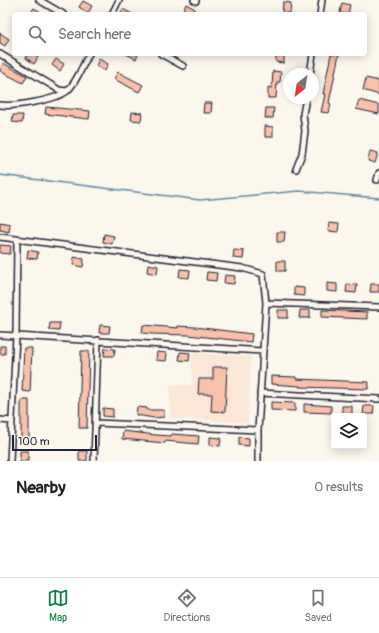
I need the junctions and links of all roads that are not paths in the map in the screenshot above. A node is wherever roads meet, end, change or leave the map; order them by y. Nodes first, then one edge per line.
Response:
1 (39, 0) edge
2 (119, 0) edge
3 (322, 0) edge
4 (60, 12) edge
5 (113, 12) edge
6 (320, 12) edge
7 (0, 54) edge
8 (88, 56) edge
9 (165, 56) edge
10 (313, 56) edge
11 (183, 66) dead end
12 (311, 68) edge
13 (67, 91) junction
14 (305, 104) edge
15 (0, 105) edge
16 (296, 169) dead end
17 (379, 173) edge
18 (377, 180) dead end
19 (0, 237) edge
20 (17, 240) junction
21 (266, 303) junction
22 (379, 307) edge
23 (0, 335) edge
24 (16, 335) junction
25 (98, 340) junction
26 (263, 351) junction
27 (260, 393) junction
28 (379, 399) edge
29 (0, 420) edge
30 (12, 420) junction
31 (96, 423) junction
32 (258, 430) junction
33 (10, 461) edge
34 (94, 461) edge
35 (258, 461) edge

1 - 4 street
2 - 5 street
3 - 6 street
7 - 13 street
8 - 13 street
9 - 11 street
10 - 12 street
13 - 15 street
14 - 16 street
17 - 18 street
19 - 20 street
20 - 21 street
20 - 24 street
21 - 22 street
21 - 26 street
23 - 24 street
24 - 25 street
24 - 30 street
25 - 26 street
25 - 31 street
26 - 27 street
27 - 28 street
27 - 32 street
29 - 30 street
30 - 33 street
31 - 32 street
31 - 34 street
32 - 35 street

